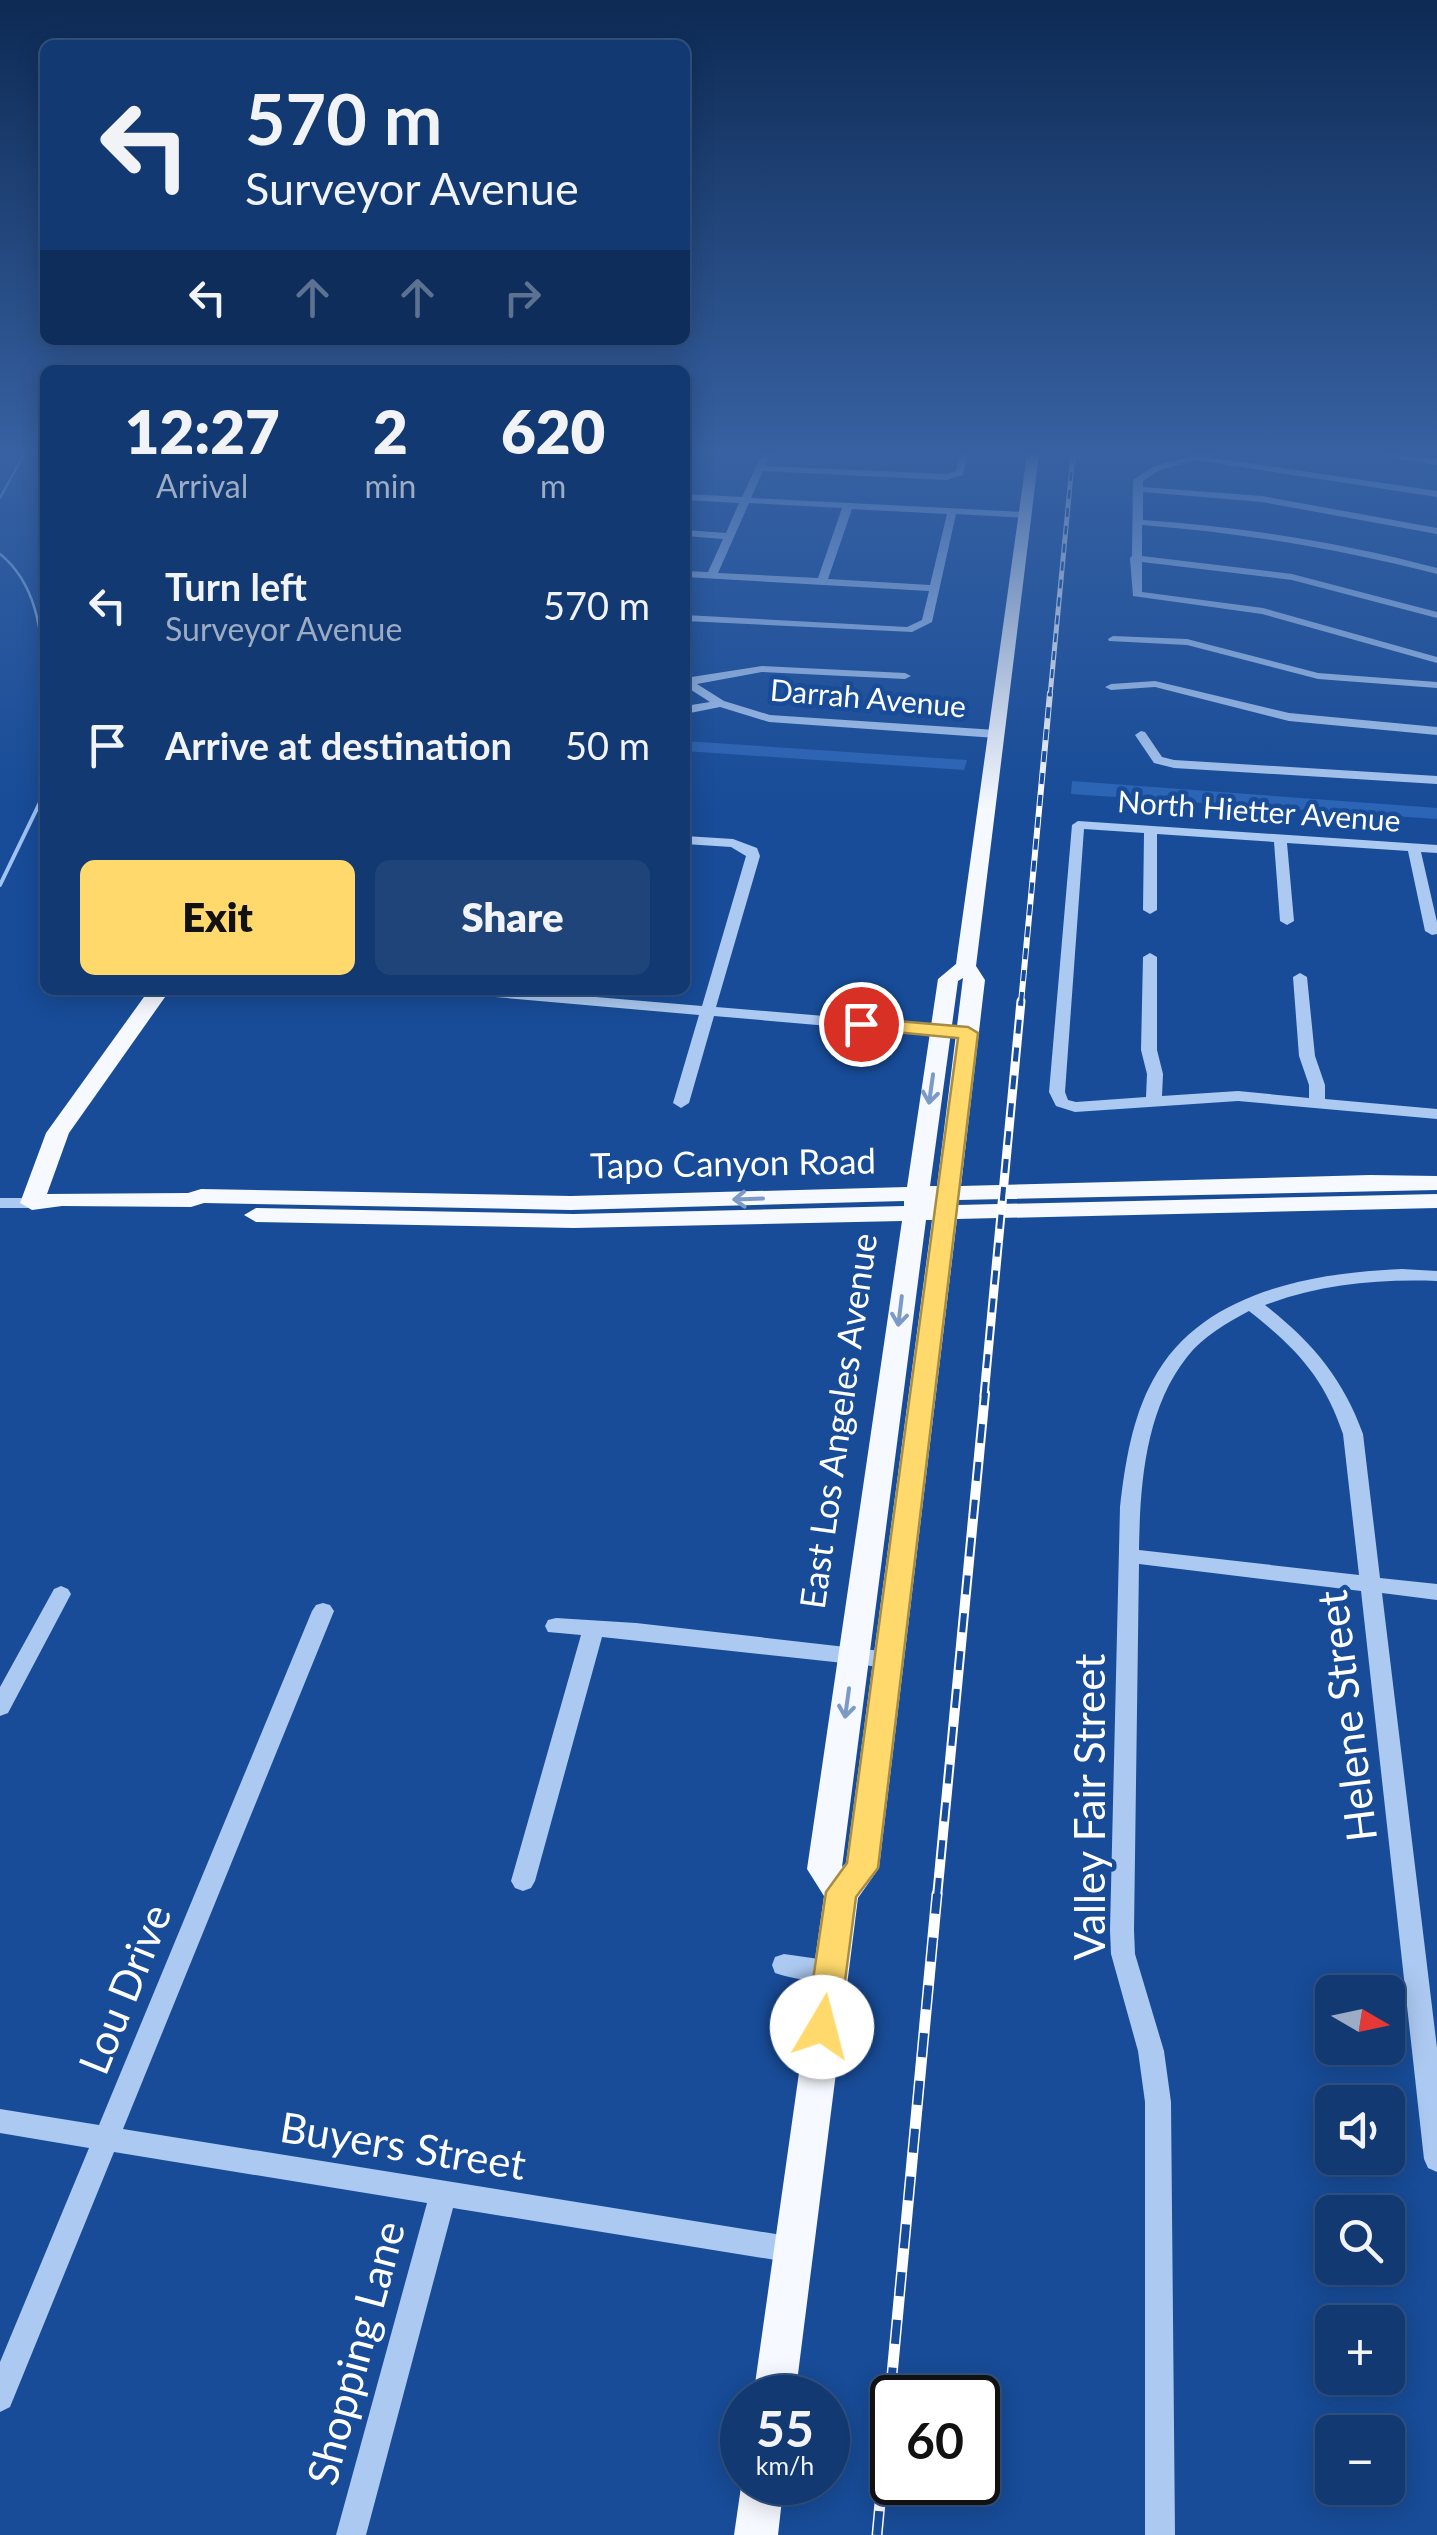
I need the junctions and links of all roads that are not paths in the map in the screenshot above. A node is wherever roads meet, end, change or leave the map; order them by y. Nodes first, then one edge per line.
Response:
1 (825, 572) edge
2 (939, 572) edge
3 (1017, 572) edge
4 (1135, 572) edge
5 (1260, 572) edge
6 (690, 574) edge
7 (712, 575) joint
8 (822, 582) junction
9 (935, 588) junction
10 (1437, 616) edge
11 (690, 618) edge
12 (1113, 640) dead end
13 (1437, 660) edge
14 (906, 676) dead end
15 (690, 680) edge
16 (690, 684) edge
17 (1437, 686) edge
18 (1111, 687) dead end
19 (720, 703) junction
20 (690, 709) edge
21 (1437, 731) edge
22 (996, 734) junction
23 (1141, 735) dead end
24 (1437, 780) edge
25 (1150, 830) junction
26 (1280, 838) junction
27 (690, 840) edge
28 (1414, 848) junction
29 (1437, 850) edge
30 (1150, 910) dead end
31 (1288, 921) dead end
32 (1432, 931) dead end
33 (1150, 958) dead end
34 (966, 966) junction
35 (1300, 977) dead end
36 (157, 995) edge
37 (522, 995) edge
38 (707, 1010) junction
39 (940, 1030) junction
40 (968, 1033) junction
41 (1154, 1100) junction
42 (1317, 1100) junction
43 (681, 1103) dead end
44 (1437, 1114) edge
45 (56, 1142) junction
46 (1437, 1183) edge
47 (201, 1196) junction
48 (1437, 1201) edge
49 (0, 1203) edge
50 (32, 1203) junction
51 (914, 1204) junction
52 (948, 1204) junction
53 (1437, 1276) edge
54 (1251, 1303) junction
55 (1130, 1556) junction
56 (1370, 1585) junction
57 (1437, 1592) edge
58 (62, 1594) dead end
59 (323, 1611) dead end
60 (556, 1626) dead end
61 (593, 1629) junction
62 (853, 1656) junction
63 (890, 1660) junction
64 (0, 1708) edge
65 (523, 1881) dead end
66 (841, 1892) junction
67 (784, 1964) dead end
68 (830, 1970) junction
69 (0, 2121) edge
70 (107, 2137) junction
71 (1437, 2159) edge
72 (444, 2194) junction
73 (794, 2250) junction
74 (777, 2375) edge
75 (0, 2397) edge
76 (760, 2505) edge
77 (351, 2535) edge
78 (756, 2535) edge
79 (1160, 2535) edge

1 - 8 street
2 - 9 street
3 - 22 main road, East Los Angeles Avenue
4 - 13 street
5 - 10 street
6 - 7 street
7 - 8 street
8 - 9 street
9 - 11 street
12 - 17 street
14 - 15 street
16 - 19 street, Darrah Avenue
18 - 21 street
19 - 20 street
19 - 22 street, Darrah Avenue
22 - 34 main road, East Los Angeles Avenue
23 - 24 street
25 - 26 street, North Hietter Avenue
25 - 30 street
25 - 41 street, North Hietter Avenue
26 - 28 street, North Hietter Avenue
26 - 31 street
27 - 38 street
28 - 29 street, North Hietter Avenue
28 - 32 street
33 - 41 street
34 - 39 main road, East Los Angeles Avenue
34 - 40 main road, East Los Angeles Avenue
35 - 42 street
36 - 45 main road
37 - 38 street
38 - 39 street
38 - 43 street
39 - 40 street
39 -> 51 main road, East Los Angeles Avenue
40 - 52 main road, East Los Angeles Avenue
41 - 42 street
42 - 44 street
45 - 47 main road
45 - 50 main road
46 - 52 main road, Tapo Canyon Road
47 - 50 main road, Tapo Canyon Road
51 -> 47 main road, Tapo Canyon Road
48 - 52 main road, Tapo Canyon Road
49 - 50 street, Tapo Canyon Road
50 - 51 main road, Tapo Canyon Road
51 - 52 main road, Tapo Canyon Road
51 -> 62 main road, East Los Angeles Avenue
52 - 63 main road, East Los Angeles Avenue
53 - 54 street, Valley Fair Street
54 - 55 street, Valley Fair Street
54 - 56 street, Helene Street
55 - 56 street
55 - 79 street, Valley Fair Street
56 - 57 street
56 - 71 street, Helene Street
58 - 64 street
59 - 70 street, Lou Drive
60 - 61 street
61 - 62 street
61 - 65 street
62 - 63 street
62 -> 66 main road, East Los Angeles Avenue
63 - 66 main road, East Los Angeles Avenue
66 - 68 main road, East Los Angeles Avenue
67 - 68 street
68 - 73 main road, East Los Angeles Avenue
69 - 70 street, Buyers Street
70 - 72 street, Buyers Street
70 - 75 street, Lou Drive
72 - 73 street, Buyers Street
72 - 77 street, Shopping Lane
73 - 74 main road, East Los Angeles Avenue
76 - 78 main road

